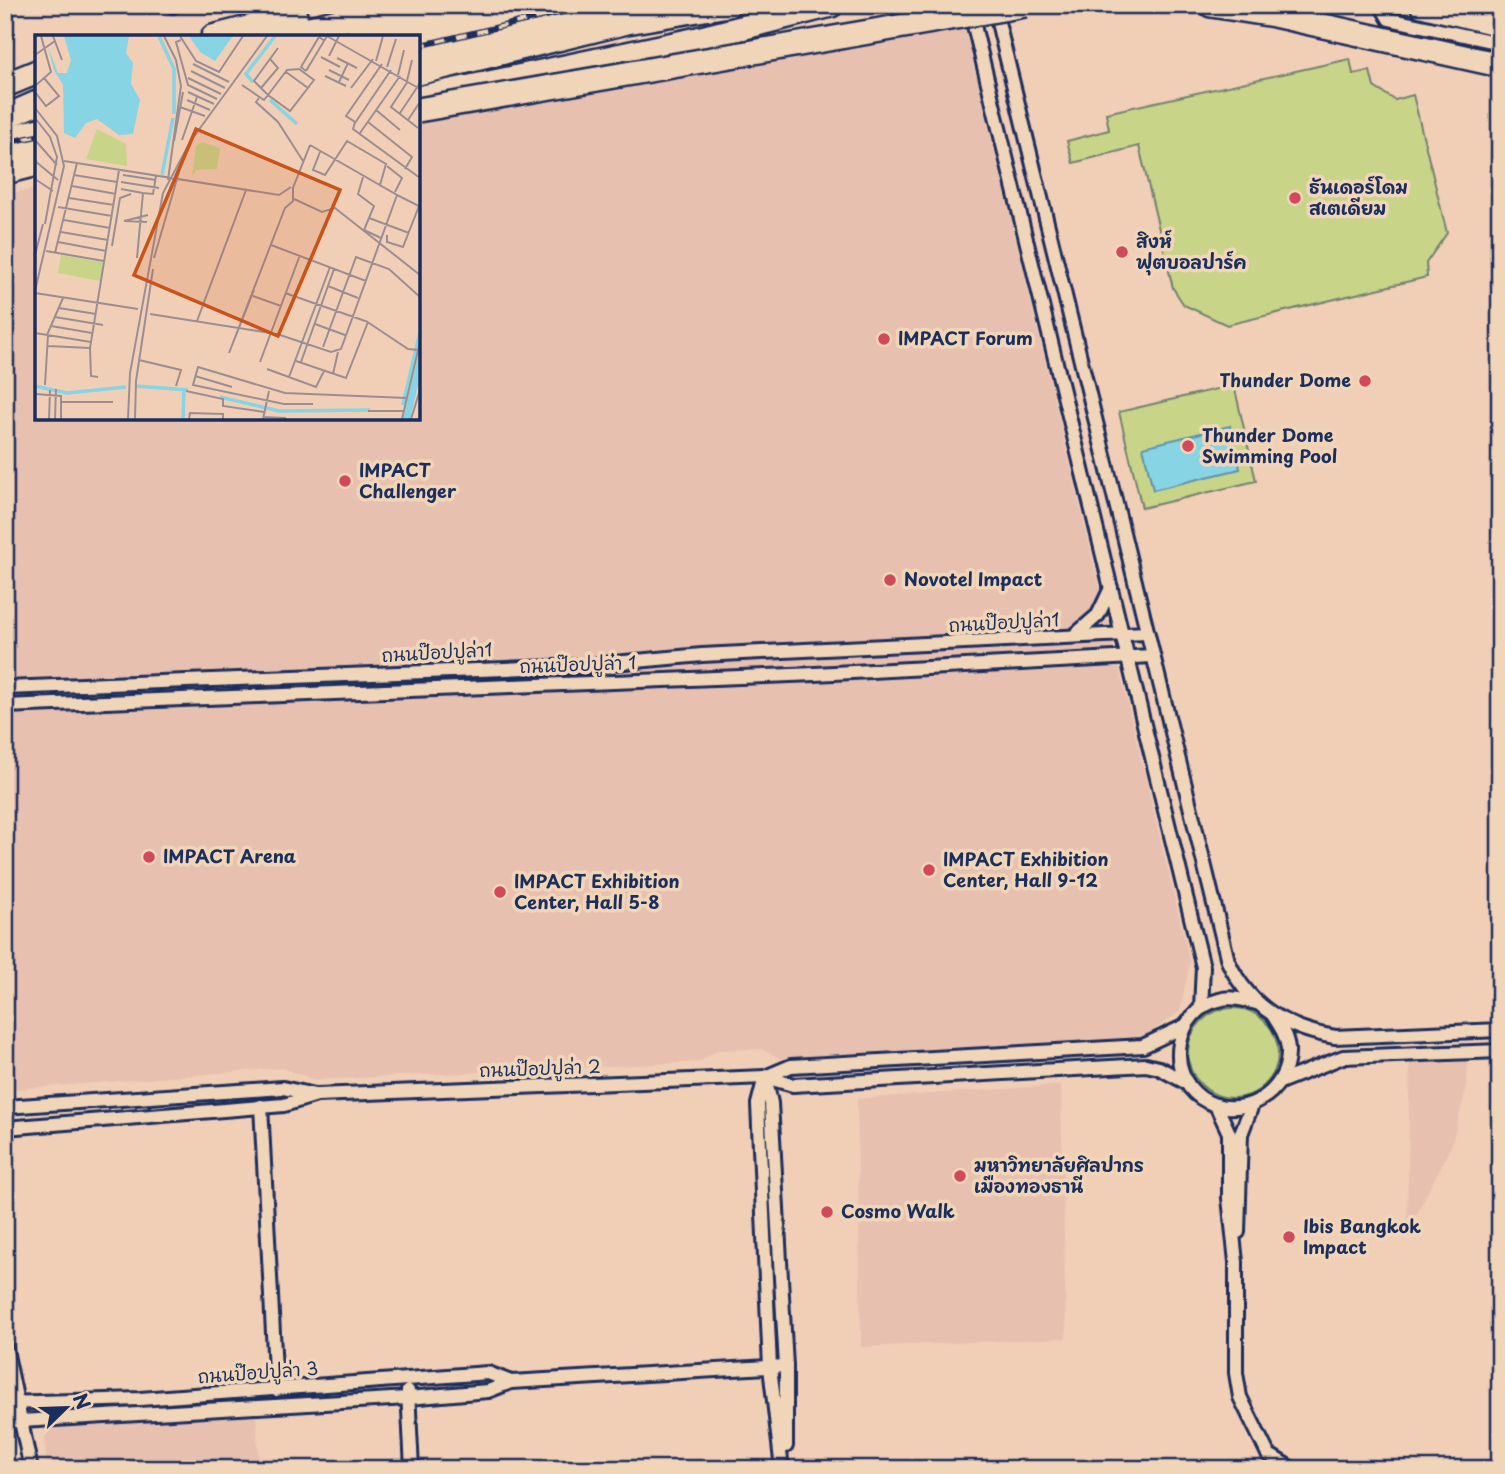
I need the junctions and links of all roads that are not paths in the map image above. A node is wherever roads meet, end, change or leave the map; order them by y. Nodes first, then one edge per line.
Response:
1 (336, 5) edge
2 (402, 5) edge
3 (490, 5) edge
4 (540, 5) edge
5 (648, 5) edge
6 (728, 5) edge
7 (797, 5) edge
8 (831, 5) edge
9 (969, 5) edge
10 (994, 5) edge
11 (1025, 5) edge
12 (1211, 5) edge
13 (1381, 5) edge
14 (1422, 5) edge
15 (771, 18) junction
16 (1500, 24) edge
17 (222, 35) edge
18 (282, 35) edge
19 (366, 35) edge
20 (417, 35) edge
21 (1500, 43) edge
22 (420, 57) edge
23 (1500, 65) edge
24 (35, 73) edge
25 (420, 73) edge
26 (5, 85) edge
27 (420, 98) edge
28 (35, 104) edge
29 (420, 110) edge
30 (35, 111) edge
31 (5, 117) edge
32 (35, 128) edge
33 (5, 136) edge
34 (35, 148) edge
35 (5, 155) edge
36 (35, 164) edge
37 (5, 172) edge
38 (1111, 588) junction
39 (1146, 633) junction
40 (1123, 635) junction
41 (1072, 638) junction
42 (1152, 656) junction
43 (1129, 660) junction
44 (5, 688) edge
45 (5, 706) edge
46 (1256, 1003) junction
47 (1201, 1008) junction
48 (1273, 1015) junction
49 (1185, 1026) junction
50 (1500, 1030) edge
51 (1443, 1033) junction
52 (1500, 1051) edge
53 (1444, 1053) junction
54 (765, 1077) junction
55 (1280, 1082) junction
56 (1187, 1083) junction
57 (317, 1095) junction
58 (130, 1099) junction
59 (1216, 1105) junction
60 (1252, 1105) junction
61 (261, 1106) junction
62 (5, 1107) edge
63 (132, 1117) junction
64 (5, 1128) edge
65 (1236, 1262) junction
66 (5, 1345) edge
67 (786, 1366) junction
68 (770, 1367) junction
69 (407, 1380) junction
70 (512, 1382) junction
71 (276, 1390) junction
72 (408, 1398) junction
73 (19, 1402) junction
74 (5, 1403) edge
75 (6, 1421) edge
76 (24, 1423) junction
77 (16, 1469) edge
78 (31, 1469) edge
79 (412, 1469) edge
80 (784, 1469) edge
81 (1292, 1469) edge

1 - 17 highway
2 - 18 highway
3 - 19 highway
4 - 20 main road
5 - 22 main road
6 - 25 highway
7 - 15 highway
8 - 15 highway
9 - 38 street
10 - 39 street
11 - 29 highway, bridge
12 - 23 highway
13 - 21 street
14 - 16 highway
15 - 27 highway
24 - 26 highway
28 - 31 highway
30 - 31 highway
32 - 33 main road
34 - 35 main road
36 - 37 highway
38 - 40 street
38 - 41 street
39 - 40 street, ถนนป๊อปปูล่า1
39 - 42 street
40 - 41 street, ถนนป๊อปปูล่า1
40 - 43 street
41 - 44 street, ถนนป๊อปปูล่า1
42 - 43 street, ถนนป๊อปปูล่า 1
42 - 46 street
43 - 45 street, ถนนป๊อปปูล่า 1
43 - 47 street
46 - 47 street
46 - 48 street
47 - 49 street
48 - 51 street
48 - 55 street
49 - 54 street, ถนนป๊อปปูล่า 2
49 - 56 street
50 - 51 street
51 - 53 street
52 - 53 street
53 - 55 street
54 - 56 street, ถนนป๊อปปูล่า 2
54 - 57 street, ถนนป๊อปปูล่า 2
54 - 67 street
54 - 68 street
55 - 60 street
56 - 59 street
57 - 58 street, ถนนป๊อปปูล่า 2
57 - 61 street, ถนนป๊อปปูล่า 2
58 - 62 street, ถนนป๊อปปูล่า 2
58 - 63 street
59 - 60 street
59 - 65 street
60 - 65 street
61 - 63 street, ถนนป๊อปปูล่า 2
61 - 71 street
63 - 64 street, ถนนป๊อปปูล่า 2
65 - 81 street
66 - 73 street
67 - 68 street, ถนนป๊อปปูล่า 3
67 - 80 street
68 - 70 street, ถนนป๊อปปูล่า 3
68 - 80 street
69 - 70 street, ถนนป๊อปปูล่า 3
69 - 71 street, ถนนป๊อปปูล่า 3
69 - 72 street
70 - 72 street, ถนนป๊อปปูล่า 3
71 - 73 street, ถนนป๊อปปูล่า 3
72 - 76 street, ถนนป๊อปปูล่า 3
72 - 79 street
73 - 74 street, ถนนป๊อปปูล่า 3
73 - 76 street
75 - 76 street, ถนนป๊อปปูล่า 3
75 - 77 street
76 - 78 street

